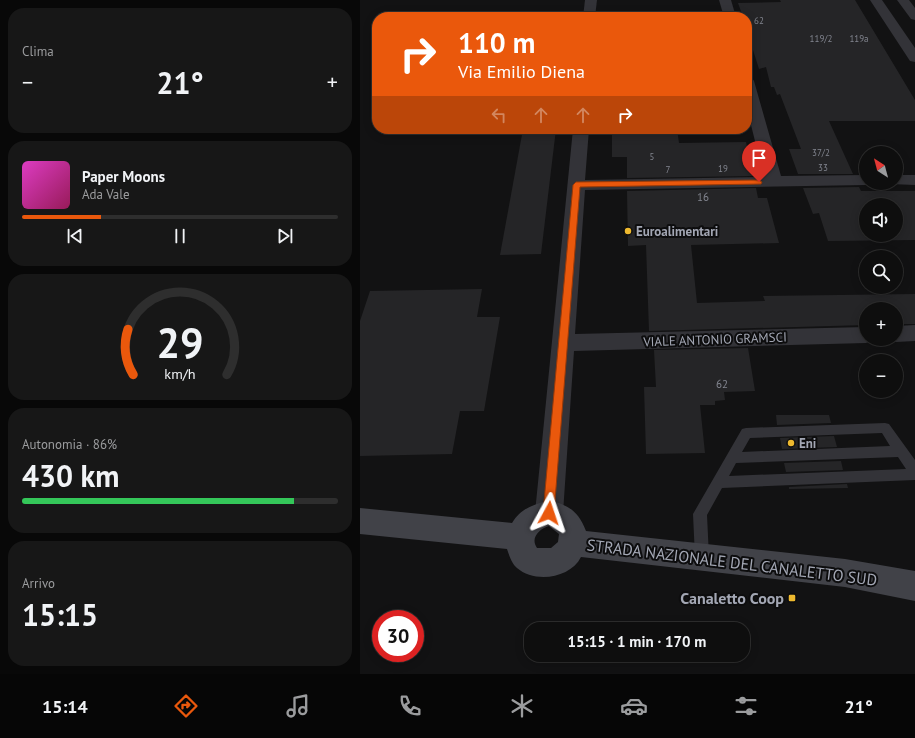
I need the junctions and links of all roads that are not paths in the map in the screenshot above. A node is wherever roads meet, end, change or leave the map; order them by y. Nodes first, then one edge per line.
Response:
1 (591, 0) edge
2 (725, 0) edge
3 (876, 0) edge
4 (903, 0) edge
5 (590, 12) edge
6 (729, 12) edge
7 (915, 16) edge
8 (915, 58) edge
9 (752, 100) edge
10 (581, 134) edge
11 (859, 180) edge
12 (903, 180) edge
13 (915, 180) edge
14 (774, 182) junction
15 (576, 185) junction
16 (915, 333) edge
17 (903, 334) edge
18 (859, 335) edge
19 (564, 343) junction
20 (901, 451) junction
21 (732, 458) junction
22 (915, 473) edge
23 (718, 482) junction
24 (549, 513) junction
25 (360, 521) edge
26 (520, 537) junction
27 (572, 543) junction
28 (702, 557) junction
29 (915, 586) edge

1 - 5 street
2 - 6 street
3 - 8 street
4 - 7 street
9 - 14 street
10 - 15 street
11 - 14 street
12 - 13 street
14 - 15 street
15 - 19 street
16 - 17 street
18 - 19 street, VIALE ANTONIO GRAMSCI
19 - 24 street
20 - 21 lane
20 - 21 lane
20 - 22 lane
21 - 23 lane
22 - 23 lane
23 - 28 lane
24 - 26 main road
24 - 27 main road
25 - 26 main road
26 - 27 main road
27 - 28 main road, STRADA NAZIONALE DEL CANALETTO SUD
28 - 29 main road, STRADA NAZIONALE DEL CANALETTO SUD

